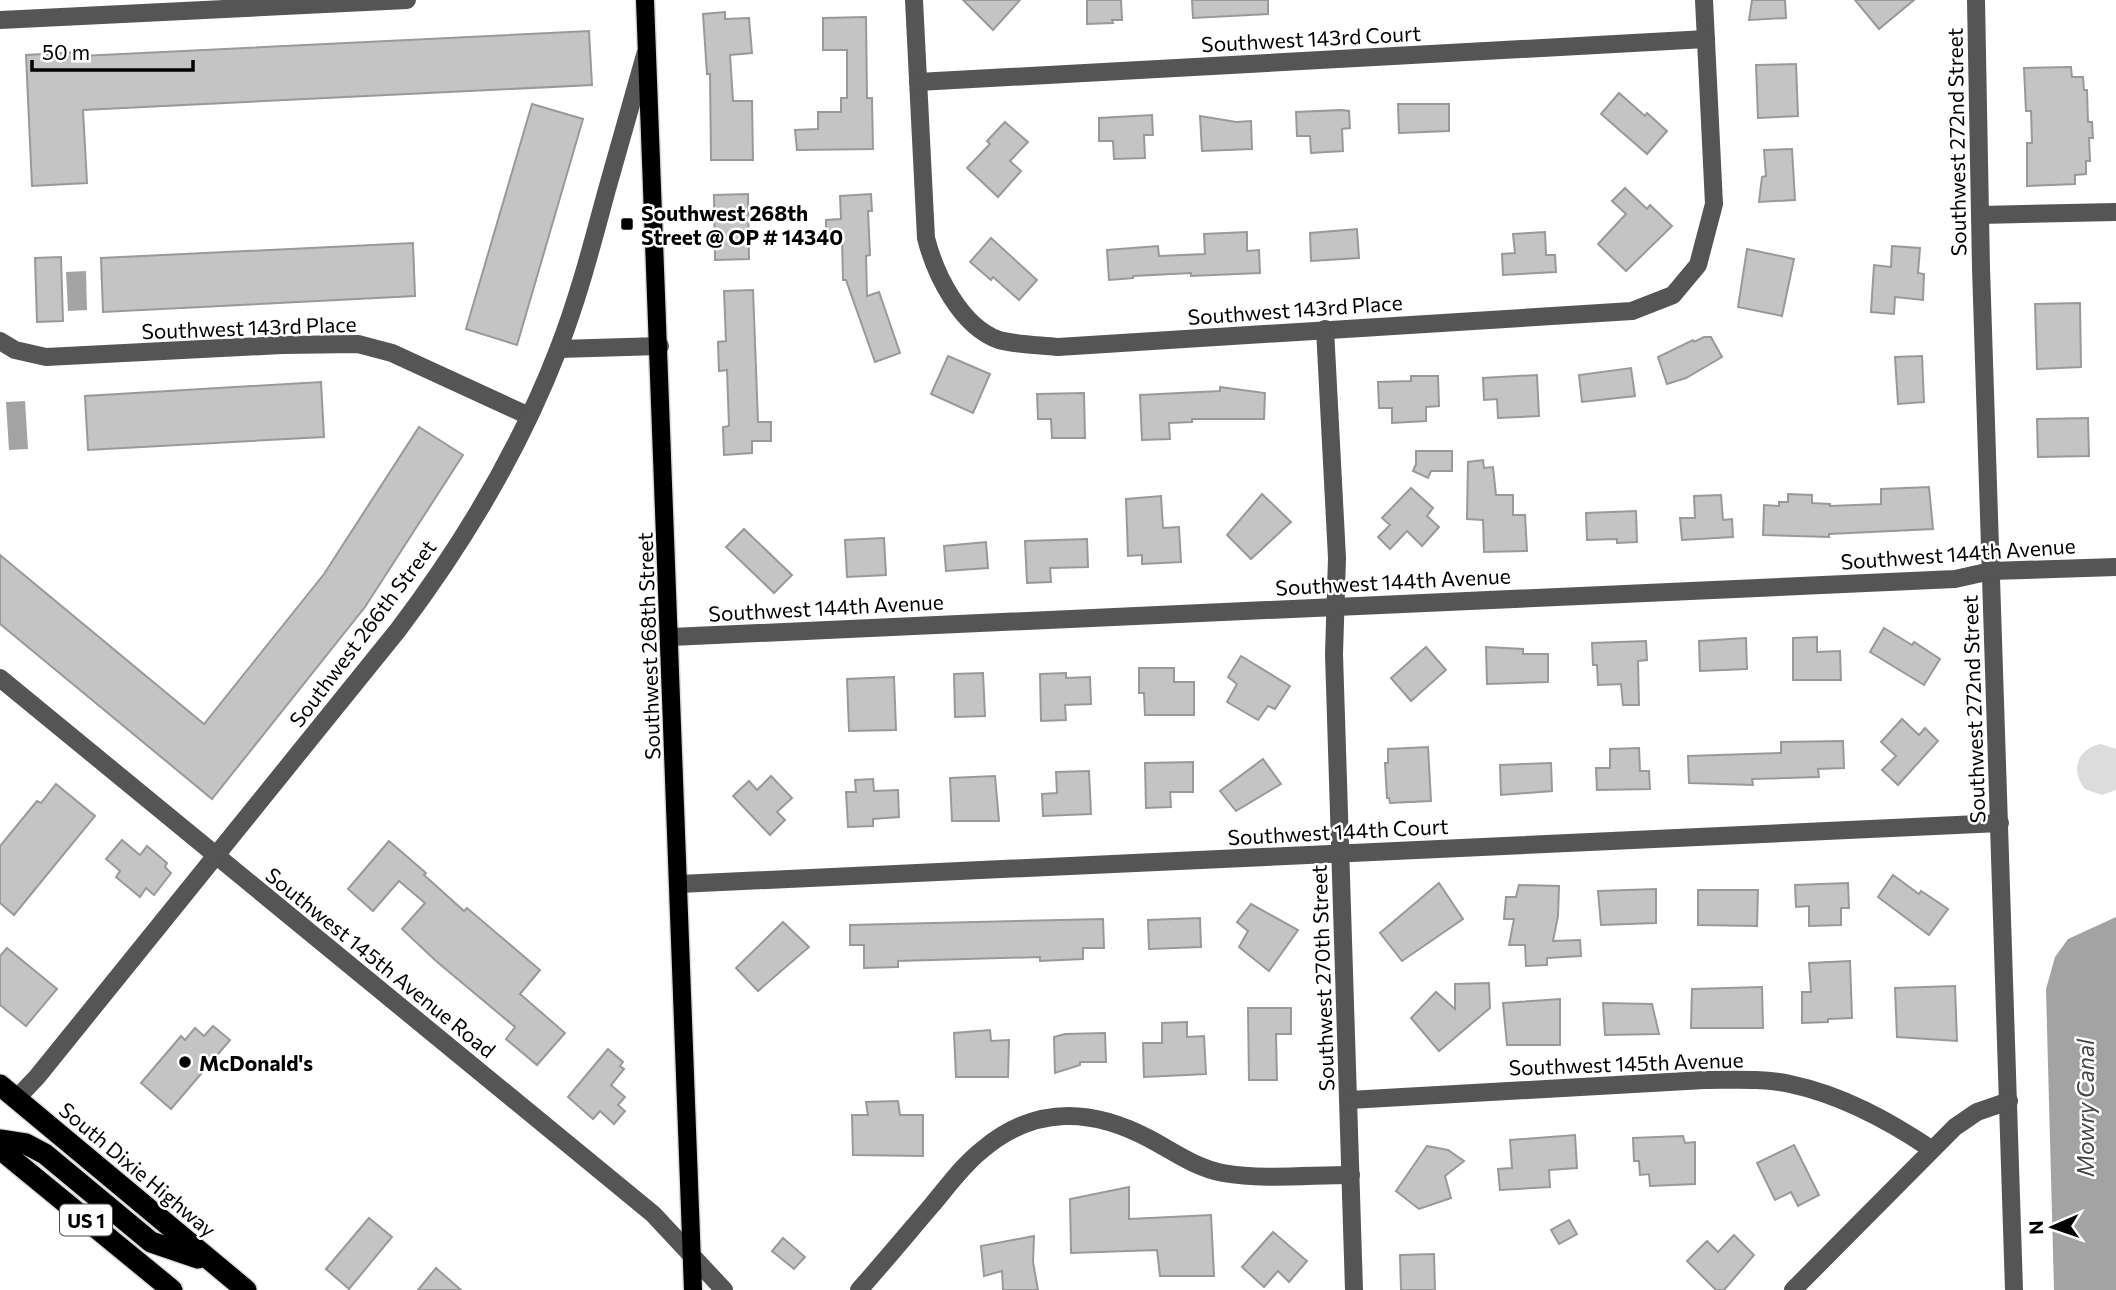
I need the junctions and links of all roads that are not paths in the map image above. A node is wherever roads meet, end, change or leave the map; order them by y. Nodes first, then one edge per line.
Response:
1 (407, 0) edge
2 (645, 0) edge
3 (914, 0) edge
4 (1704, 0) edge
5 (1976, 0) edge
6 (268, 3) edge
7 (0, 20) edge
8 (1706, 40) junction
9 (647, 48) junction
10 (918, 82) junction
11 (2116, 212) edge
12 (1980, 215) junction
13 (1325, 329) junction
14 (0, 341) edge
15 (660, 346) junction
16 (559, 349) junction
17 (529, 416) junction
18 (2116, 567) edge
19 (1991, 571) junction
20 (1335, 607) junction
21 (671, 637) junction
22 (0, 678) edge
23 (2000, 823) junction
24 (1340, 853) junction
25 (216, 855) junction
26 (678, 884) junction
27 (0, 1085) edge
28 (8, 1098) edge
29 (1349, 1100) junction
30 (2009, 1101) junction
31 (0, 1140) edge
32 (0, 1149) edge
33 (1931, 1149) junction
34 (1350, 1175) junction
35 (693, 1257) junction
36 (213, 1264) junction
37 (172, 1290) edge
38 (246, 1290) edge
39 (694, 1290) edge
40 (724, 1290) edge
41 (859, 1290) edge
42 (1354, 1290) edge
43 (1793, 1290) edge
44 (2014, 1290) edge

1 - 6 street
2 - 9 main road, Southwest 268th Street
3 - 10 street
4 - 8 street, Southwest 143rd Place
5 - 12 street, Southwest 272nd Street
6 - 7 street
8 - 10 street, Southwest 143rd Court
8 - 13 street, Southwest 143rd Place
9 - 15 main road, Southwest 268th Street
9 - 16 street, Southwest 266th Street
10 - 13 street, Southwest 143rd Place
11 - 12 street
12 - 19 street, Southwest 272nd Street
13 - 20 street, Southwest 270th Street
14 - 17 street, Southwest 143rd Place
15 - 16 street
15 - 21 main road, Southwest 268th Street
16 - 17 street, Southwest 266th Street
17 - 25 street, Southwest 266th Street
18 - 19 street, Southwest 144th Avenue
19 - 20 street, Southwest 144th Avenue
19 - 23 street, Southwest 272nd Street
20 - 21 street, Southwest 144th Avenue
20 - 24 street, Southwest 270th Street
21 - 26 main road, Southwest 268th Street
22 - 25 street, Southwest 145th Avenue Road
23 - 24 street, Southwest 144th Court
23 - 30 street, Southwest 272nd Street
24 - 26 street, Southwest 144th Court
24 - 29 street, Southwest 270th Street
25 - 28 street, Southwest 266th Street
25 - 35 street, Southwest 145th Avenue Road
26 - 35 main road, Southwest 268th Street
27 - 28 highway, South Dixie Highway / US 1
28 - 36 highway, South Dixie Highway / US 1
29 - 33 street, Southwest 145th Avenue
29 - 34 street, Southwest 270th Street
30 - 33 street
30 - 44 street, Southwest 272nd Street
31 - 36 highway
32 - 37 highway, US 1
33 - 43 street
34 - 41 street
34 - 42 street, Southwest 270th Street
35 - 39 main road, Southwest 268th Street
35 - 40 street, Southwest 145th Avenue Road
36 - 38 highway, South Dixie Highway / US 1

